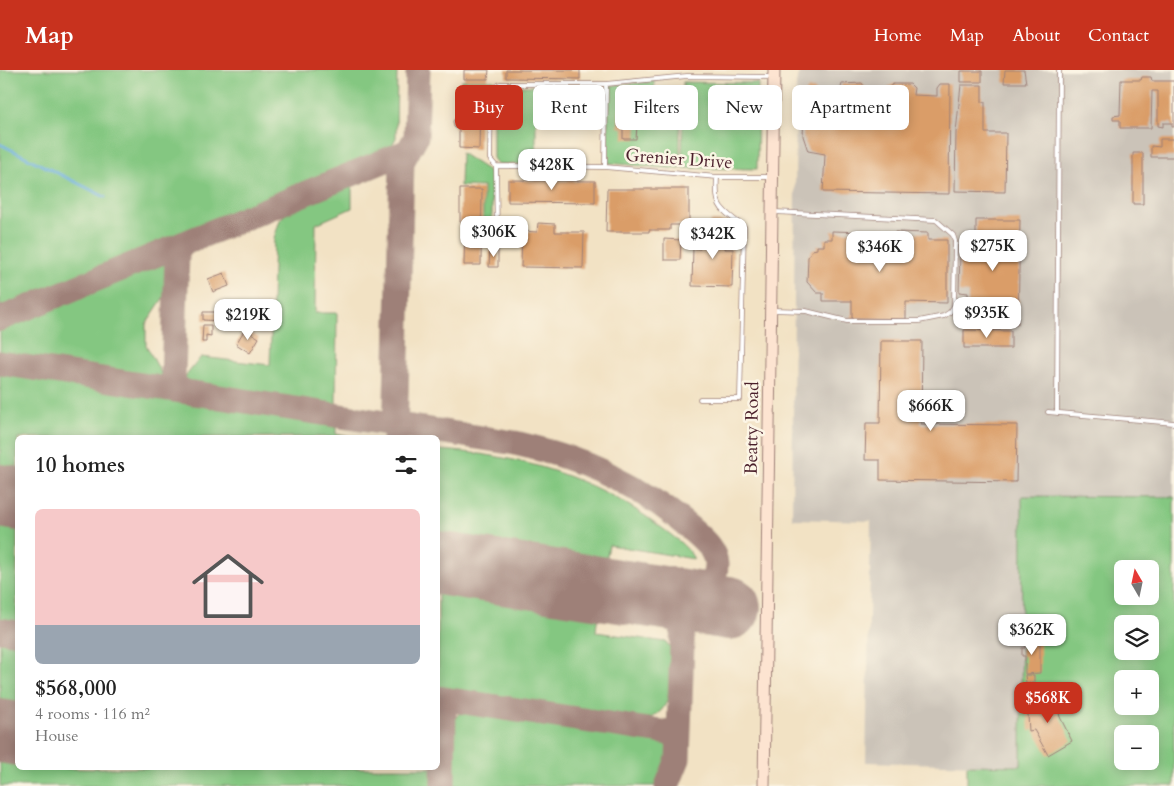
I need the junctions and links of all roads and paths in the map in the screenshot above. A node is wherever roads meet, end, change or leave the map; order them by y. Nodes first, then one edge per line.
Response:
1 (733, 70) edge
2 (1059, 70) edge
3 (774, 74) edge
4 (733, 76) junction
5 (606, 84) junction
6 (496, 166) junction
7 (605, 167) junction
8 (717, 177) junction
9 (773, 177) junction
10 (773, 212) junction
11 (498, 234) dead end
12 (771, 310) junction
13 (700, 399) dead end
14 (1048, 412) dead end
15 (1057, 413) junction
16 (1174, 423) edge
17 (764, 786) edge

1 - 4 lane
2 - 15 lane
3 - 4 lane
3 - 9 main road, Beatty Road
4 - 5 lane
5 - 6 lane
5 - 7 lane
6 - 7 lane, Grenier Drive
6 - 11 lane
7 - 8 lane, Grenier Drive
8 - 9 lane, Grenier Drive
8 - 13 lane
9 - 10 main road, Beatty Road
10 - 12 main road, Beatty Road
10 - 12 lane
12 - 17 main road, Beatty Road
14 - 15 lane
15 - 16 lane

